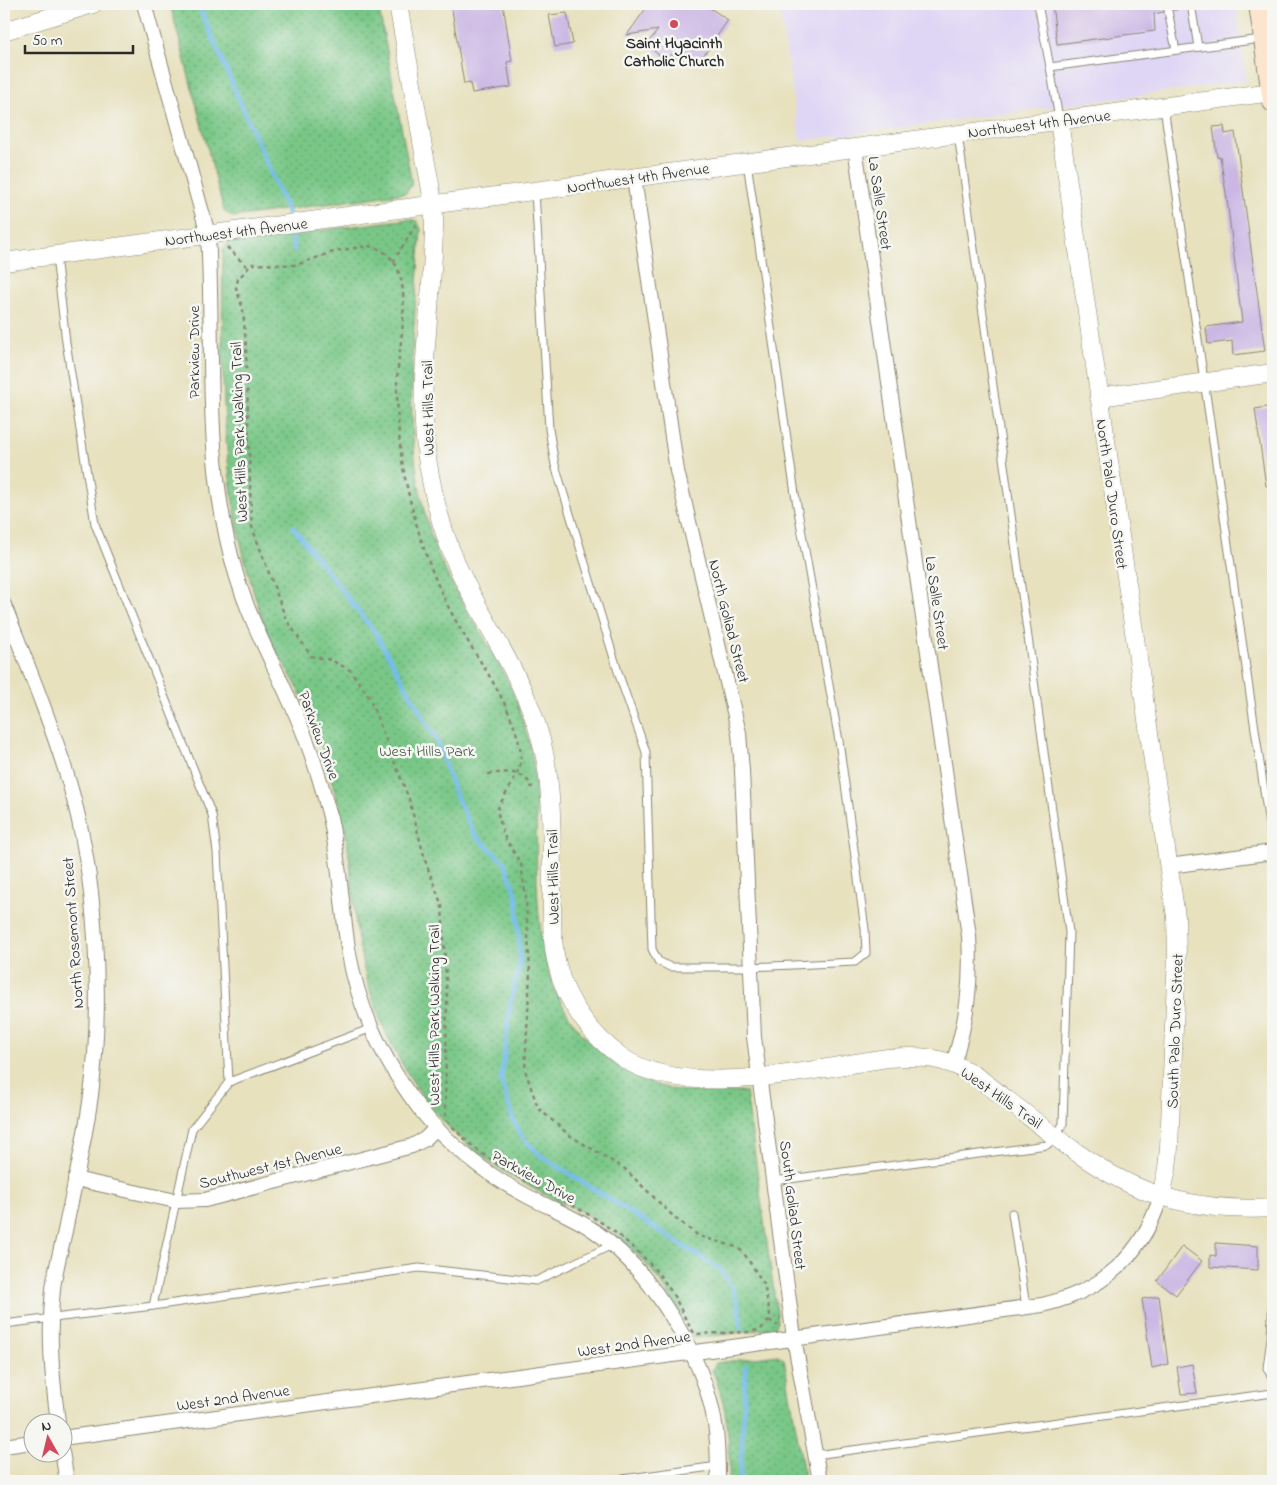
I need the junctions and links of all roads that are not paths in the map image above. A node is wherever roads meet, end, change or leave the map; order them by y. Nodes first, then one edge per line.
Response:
1 (93, 4) edge
2 (144, 4) edge
3 (398, 4) edge
4 (1038, 4) edge
5 (1191, 4) edge
6 (1259, 4) edge
7 (1168, 11) dead end
8 (4, 31) edge
9 (1264, 39) junction
10 (1198, 47) junction
11 (1176, 50) junction
12 (1050, 67) junction
13 (1273, 97) edge
14 (1164, 107) junction
15 (1059, 121) junction
16 (958, 134) junction
17 (855, 147) junction
18 (747, 162) junction
19 (634, 178) junction
20 (535, 191) junction
21 (433, 205) junction
22 (208, 234) junction
23 (56, 255) junction
24 (4, 262) edge
25 (1273, 373) edge
26 (1204, 383) junction
27 (1099, 397) junction
28 (4, 605) edge
29 (1273, 852) edge
30 (1169, 866) junction
31 (751, 967) junction
32 (372, 1028) junction
33 (953, 1064) junction
34 (759, 1076) junction
35 (229, 1082) junction
36 (436, 1128) junction
37 (1056, 1136) junction
38 (75, 1180) junction
39 (774, 1182) junction
40 (1161, 1196) junction
41 (176, 1201) junction
42 (1273, 1208) edge
43 (1012, 1213) dead end
44 (612, 1245) junction
45 (1273, 1296) edge
46 (153, 1306) junction
47 (1026, 1308) junction
48 (51, 1318) junction
49 (4, 1324) edge
50 (794, 1338) junction
51 (1272, 1339) edge
52 (690, 1353) junction
53 (1273, 1379) edge
54 (1273, 1393) edge
55 (57, 1412) edge
56 (72, 1437) edge
57 (22, 1443) edge
58 (4, 1446) edge
59 (815, 1455) junction
60 (64, 1462) edge
61 (718, 1466) junction
62 (67, 1481) edge
63 (608, 1481) edge
64 (718, 1481) edge
65 (820, 1481) edge

1 - 8 street
2 - 22 street, Parkview Drive
3 - 21 street, West Hills Trail
4 - 12 lane
5 - 10 lane
6 - 9 main road
7 - 11 lane
9 - 10 lane
9 - 13 main road
10 - 11 lane
11 - 12 lane
12 - 15 lane
13 - 14 street, Northwest 4th Avenue
14 - 15 street, Northwest 4th Avenue
14 - 26 lane
15 - 16 street, Northwest 4th Avenue
15 - 27 street, North Palo Duro Street
16 - 17 street, Northwest 4th Avenue
16 - 37 lane
17 - 18 street, Northwest 4th Avenue
17 - 33 street, La Salle Street
18 - 19 street, Northwest 4th Avenue
18 - 31 lane
19 - 20 street, Northwest 4th Avenue
19 - 31 street, North Goliad Street
20 - 21 street, Northwest 4th Avenue
20 - 31 lane
21 - 22 street, Northwest 4th Avenue
21 - 34 street, West Hills Trail
22 - 23 street, Northwest 4th Avenue
22 - 32 street, Parkview Drive
23 - 24 street, Northwest 4th Avenue
23 - 35 lane
25 - 26 street
26 - 27 street
26 - 29 lane
27 - 30 street, North Palo Duro Street
28 - 38 street, North Rosemont Street
29 - 30 street
30 - 40 street, South Palo Duro Street
31 - 34 street, North Goliad Street
32 - 35 lane
32 - 36 street, Parkview Drive
33 - 34 street, West Hills Trail
33 - 37 street, West Hills Trail
34 - 39 street, South Goliad Street
35 - 41 lane
36 - 41 street, Southwest 1st Avenue
36 - 44 street, Parkview Drive
37 - 39 lane
37 - 40 street, West Hills Trail
38 - 41 street, Southwest 1st Avenue
38 - 48 street, North Rosemont Street
39 - 50 street, South Goliad Street
40 - 42 street, West Hills Trail
40 - 47 street, West 2nd Avenue
41 - 46 lane
43 - 47 lane
44 - 46 lane
44 - 52 street, Parkview Drive
45 - 51 lane
46 - 48 lane
47 - 50 street, West 2nd Avenue
48 - 49 lane
48 - 55 street, North Rosemont Street
50 - 52 street, West 2nd Avenue
50 - 59 street, South Goliad Street
51 - 53 lane
52 - 56 street, West 2nd Avenue
52 - 61 street, Parkview Drive
54 - 59 lane
57 - 58 street
59 - 65 street, South Goliad Street
60 - 62 street
61 - 63 lane
61 - 64 street, Parkview Drive

